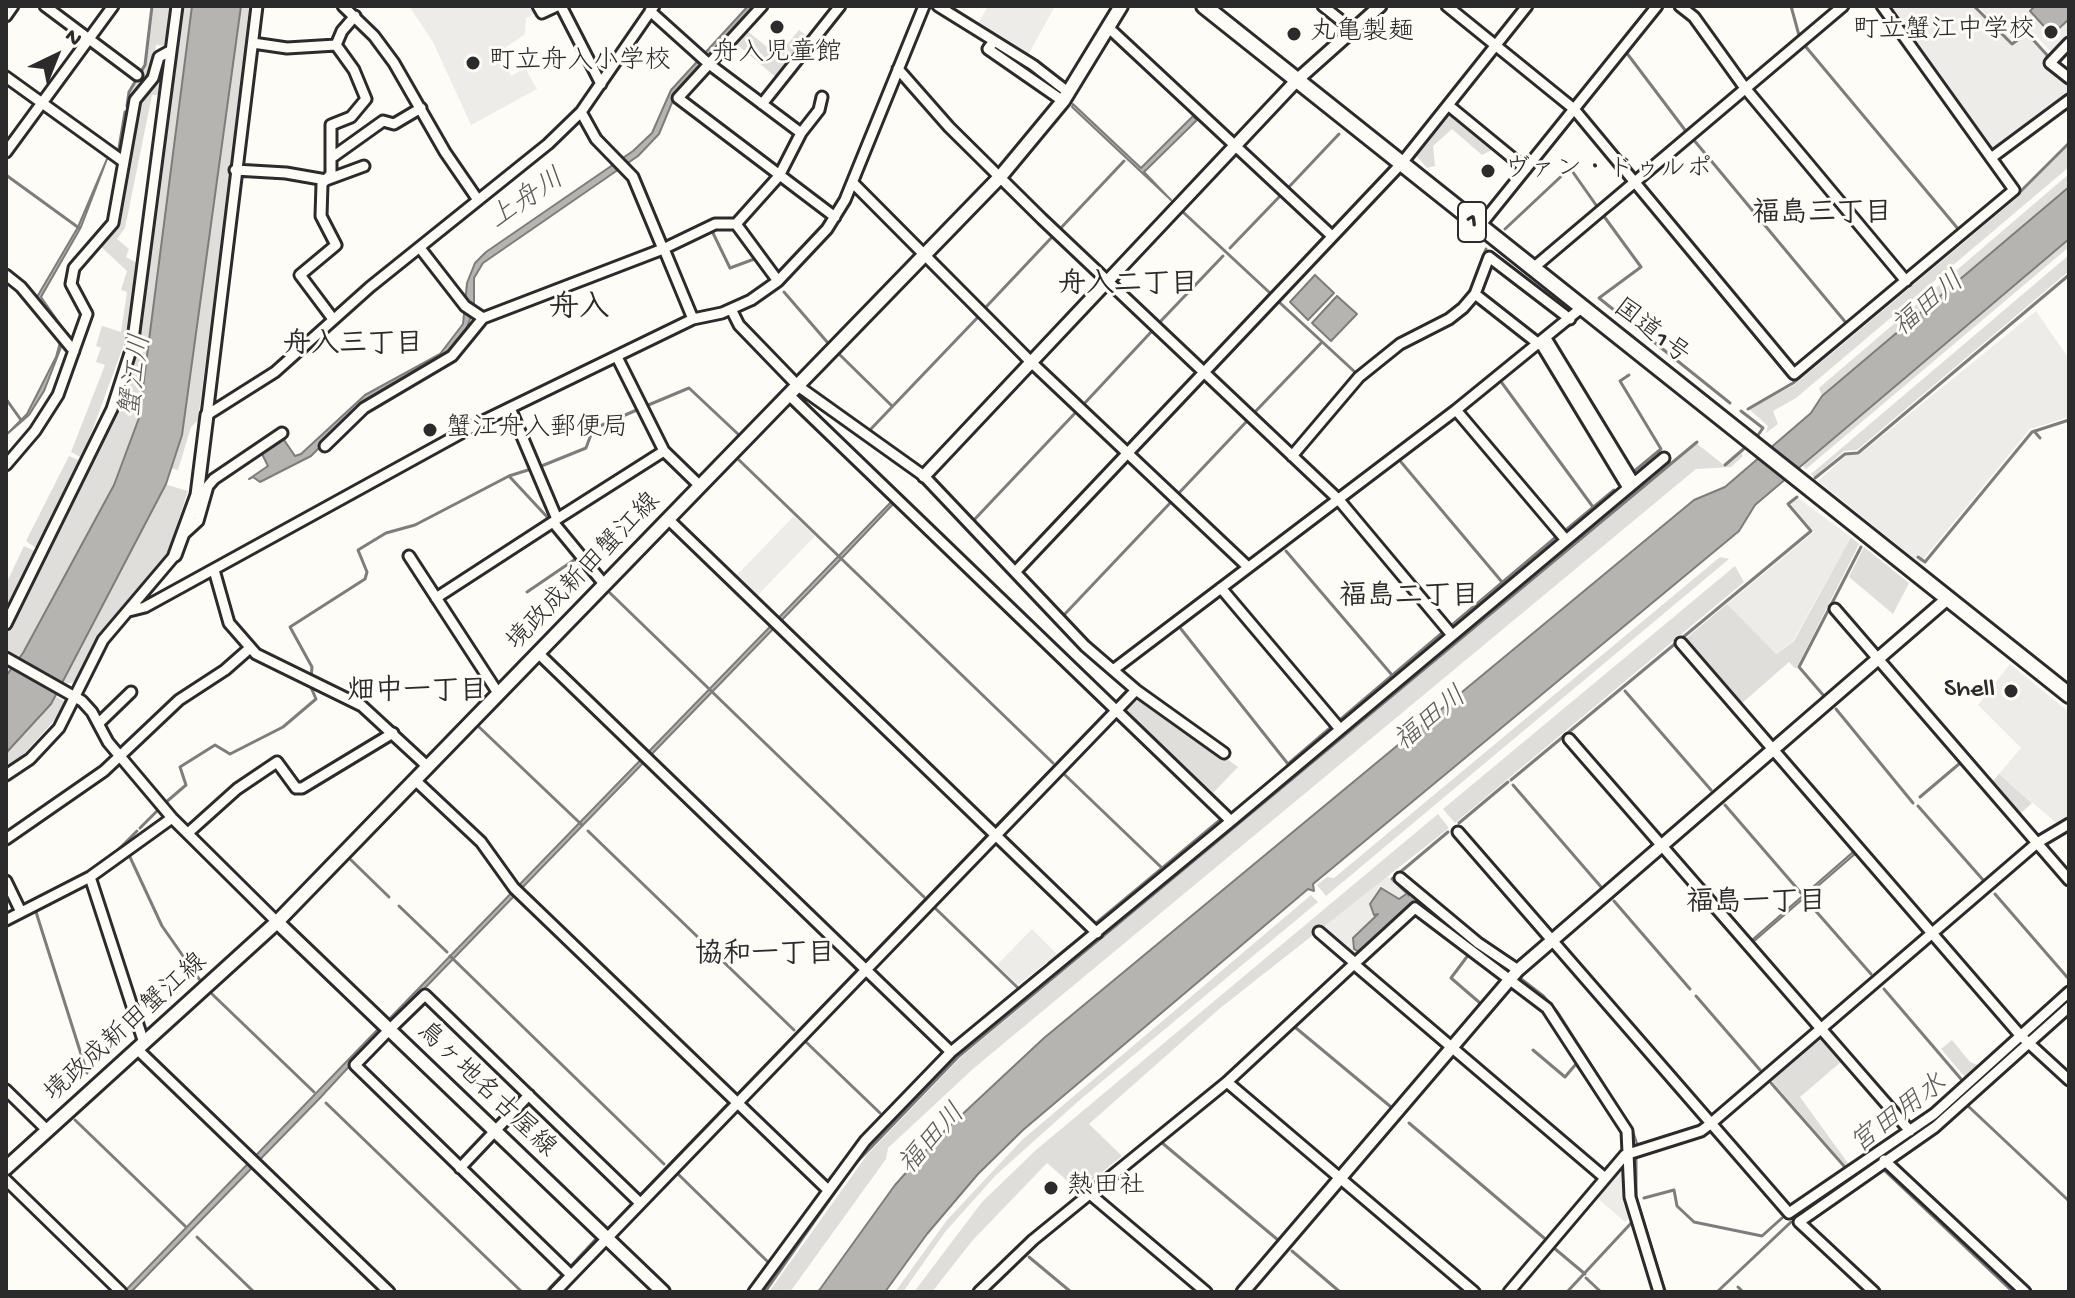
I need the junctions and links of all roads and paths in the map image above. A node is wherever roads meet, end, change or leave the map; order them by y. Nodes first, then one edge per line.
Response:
1 (13, 6) edge
2 (45, 6) edge
3 (113, 6) edge
4 (177, 6) edge
5 (257, 6) edge
6 (343, 6) edge
7 (538, 6) edge
8 (559, 6) edge
9 (762, 6) edge
10 (840, 6) edge
11 (924, 6) edge
12 (938, 6) edge
13 (1121, 6) edge
14 (1204, 6) edge
15 (1323, 6) edge
16 (1380, 6) edge
17 (1447, 6) edge
18 (1527, 6) edge
19 (1657, 6) edge
20 (1680, 6) edge
21 (1843, 6) edge
22 (1882, 6) edge
23 (652, 9) edge
24 (6, 16) edge
25 (355, 16) junction
26 (1110, 29) junction
27 (1353, 30) junction
28 (88, 39) junction
29 (253, 43) junction
30 (2069, 43) edge
31 (336, 45) junction
32 (1496, 45) junction
33 (168, 52) junction
34 (705, 61) junction
35 (898, 69) junction
36 (137, 75) dead end
37 (6, 77) edge
38 (2069, 78) edge
39 (1297, 80) junction
40 (601, 84) junction
41 (1745, 88) junction
42 (822, 97) dead end
43 (1066, 97) junction
44 (2069, 100) edge
45 (42, 104) junction
46 (762, 104) junction
47 (1448, 105) junction
48 (421, 108) junction
49 (1574, 109) junction
50 (581, 112) junction
51 (801, 133) junction
52 (1235, 146) junction
53 (6, 152) edge
54 (334, 156) junction
55 (1991, 158) junction
56 (124, 162) junction
57 (1401, 164) junction
58 (364, 166) dead end
59 (1526, 169) junction
60 (235, 170) junction
61 (779, 176) junction
62 (1000, 177) junction
63 (326, 180) junction
64 (1633, 182) junction
65 (853, 183) junction
66 (478, 200) junction
67 (835, 217) junction
68 (736, 224) junction
69 (1479, 227) junction
70 (1332, 236) junction
71 (420, 248) junction
72 (664, 249) junction
73 (925, 254) junction
74 (1532, 269) junction
75 (6, 275) edge
76 (778, 281) junction
77 (1106, 281) junction
78 (1906, 281) junction
79 (1475, 294) junction
80 (731, 309) junction
81 (1575, 314) junction
82 (479, 316) junction
83 (333, 319) junction
84 (693, 319) junction
85 (1543, 343) junction
86 (74, 351) junction
87 (617, 357) junction
88 (1031, 362) junction
89 (1203, 373) junction
90 (793, 391) junction
91 (510, 408) junction
92 (1456, 410) junction
93 (207, 415) junction
94 (282, 433) dead end
95 (325, 446) dead end
96 (664, 451) junction
97 (1126, 453) junction
98 (1292, 456) junction
99 (1664, 458) dead end
100 (6, 465) edge
101 (924, 476) junction
102 (700, 486) junction
103 (1631, 486) junction
104 (1339, 500) junction
105 (668, 519) junction
106 (555, 521) junction
107 (186, 532) junction
108 (1566, 540) junction
109 (175, 555) joint
110 (409, 556) dead end
111 (1248, 567) junction
112 (214, 570) junction
113 (1017, 570) junction
114 (604, 584) junction
115 (1221, 588) junction
116 (436, 598) junction
117 (1947, 599) junction
118 (1835, 609) dead end
119 (129, 611) junction
120 (6, 624) edge
121 (1452, 635) junction
122 (1681, 643) dead end
123 (250, 648) junction
124 (538, 653) junction
125 (6, 658) edge
126 (1878, 658) junction
127 (1113, 670) junction
128 (1136, 690) junction
129 (131, 692) dead end
130 (498, 693) junction
131 (73, 695) junction
132 (2069, 695) edge
133 (1117, 710) junction
134 (99, 723) junction
135 (1340, 729) junction
136 (393, 733) junction
137 (1569, 739) dead end
138 (1774, 748) junction
139 (1224, 753) dead end
140 (120, 758) junction
141 (427, 766) junction
142 (6, 775) edge
143 (415, 780) junction
144 (172, 818) junction
145 (1231, 821) junction
146 (2069, 824) edge
147 (1458, 832) dead end
148 (188, 833) junction
149 (996, 836) junction
150 (6, 839) edge
151 (2037, 843) junction
152 (1663, 845) junction
153 (90, 877) junction
154 (1400, 878) dead end
155 (2069, 880) edge
156 (6, 881) edge
157 (21, 912) junction
158 (6, 920) edge
159 (277, 922) junction
160 (1319, 932) dead end
161 (1097, 933) junction
162 (1932, 933) junction
163 (1552, 941) junction
164 (1355, 963) junction
165 (866, 970) junction
166 (1518, 970) junction
167 (1508, 980) junction
168 (2069, 992) edge
169 (2069, 1007) edge
170 (1821, 1029) junction
171 (389, 1030) junction
172 (2020, 1035) junction
173 (2028, 1043) junction
174 (140, 1046) junction
175 (1452, 1046) junction
176 (951, 1052) junction
177 (2069, 1080) edge
178 (1227, 1082) junction
179 (6, 1090) edge
180 (529, 1095) junction
181 (737, 1103) junction
182 (1709, 1125) junction
183 (48, 1131) junction
184 (495, 1131) junction
185 (1910, 1131) junction
186 (1630, 1153) junction
187 (1884, 1160) junction
188 (6, 1168) edge
189 (460, 1168) junction
190 (1340, 1178) junction
191 (1605, 1178) junction
192 (6, 1180) edge
193 (827, 1189) junction
194 (1090, 1194) junction
195 (640, 1203) junction
196 (1789, 1213) junction
197 (1799, 1222) junction
198 (607, 1238) junction
199 (571, 1275) junction
200 (121, 1292) edge
201 (389, 1292) edge
202 (555, 1292) edge
203 (663, 1292) edge
204 (754, 1292) edge
205 (979, 1292) edge
206 (1206, 1292) edge
207 (1243, 1292) edge
208 (1474, 1292) edge
209 (1509, 1292) edge
210 (1659, 1292) edge
211 (1874, 1292) edge
212 (2025, 1292) edge

1 - 24 street
2 - 28 street
3 - 28 street
4 - 33 street
5 - 29 street
6 - 25 street
7 - 8 street
8 - 40 street
9 - 34 street
10 - 46 street
11 - 35 street
12 - 43 street
13 - 26 main road, 境政成新田蟹江線
14 - 39 highway, 国道1号 / 1
15 - 27 street
16 - 27 street
17 - 32 street
18 - 32 street
19 - 49 street
20 - 41 street
21 - 41 street
22 - 55 street
23 - 34 street
23 - 40 street
25 - 31 street
25 - 48 street
26 - 43 main road, 境政成新田蟹江線
26 - 52 street
27 - 39 street
28 - 36 street
28 - 45 street
29 - 31 street
29 - 60 street
30 - 38 street
31 - 54 street
32 - 47 street
32 - 49 street
33 - 56 street
33 - 120 street
34 - 46 street
34 - 61 street
35 - 62 street
35 - 65 street
37 - 45 street
39 - 52 street
39 - 57 highway, 国道1号 / 1
40 - 50 street
41 - 64 street
41 - 78 street
42 - 51 street
43 - 62 main road, 境政成新田蟹江線
44 - 55 street
45 - 53 street
45 - 56 street
46 - 51 street
47 - 57 street
47 - 59 street
48 - 54 street
48 - 66 street
49 - 59 street
49 - 64 street
50 - 66 street
50 - 72 street
51 - 61 street
52 - 70 street
52 - 77 street
54 - 63 street
55 - 78 street
56 - 86 street
57 - 69 highway, 国道1号 / 1
57 - 70 street
58 - 63 street
59 - 69 street
60 - 63 street
60 - 93 street
61 - 67 street
61 - 68 street
62 - 73 main road, 境政成新田蟹江線
62 - 77 street
63 - 83 street
64 - 74 street
64 - 78 street
65 - 67 street
65 - 73 street
66 - 71 street
67 - 76 street
68 - 72 street
68 - 76 street
69 - 74 highway, 国道1号 / 1
70 - 89 street
71 - 82 street
71 - 83 street
72 - 82 street
72 - 84 street
73 - 88 street
73 - 90 main road, 境政成新田蟹江線
74 - 81 highway, 国道1号 / 1
75 - 86 street
76 - 80 street
77 - 88 street
77 - 89 street
79 - 81 street
79 - 85 street
79 - 98 street
80 - 84 street
80 - 90 street
81 - 85 street
81 - 117 highway, 国道1号 / 1
82 - 95 street
83 - 93 street
84 - 87 street
85 - 92 street
85 - 103 street
86 - 100 street
87 - 91 street
87 - 96 street
88 - 97 street
88 - 101 street
89 - 97 street
89 - 98 street
90 - 101 street
90 - 102 main road, 境政成新田蟹江線
90 - 133 street
91 - 106 street
91 - 112 street
92 - 104 street
92 - 108 street
93 - 107 street
94 - 107 street
96 - 102 street
96 - 106 street
97 - 111 street
97 - 113 street
98 - 104 street
99 - 103 street
101 - 113 street
102 - 105 main road, 境政成新田蟹江線
103 - 108 street
104 - 111 street
104 - 121 street
105 - 114 main road, 境政成新田蟹江線
105 - 149 street
106 - 114 street
106 - 116 street
107 - 109 street
108 - 121 street
109 - 119 street
110 - 116 street
111 - 115 street
112 - 119 street
112 - 123 street
113 - 127 street
114 - 124 main road, 境政成新田蟹江線
115 - 127 street
115 - 135 street
116 - 130 street
117 - 126 street
117 - 132 highway, 国道1号 / 1
118 - 126 street
119 - 131 street
121 - 135 street
122 - 138 street
123 - 136 street
123 - 140 street
124 - 130 main road, 境政成新田蟹江線
124 - 165 street
125 - 131 street
126 - 138 street
126 - 151 street
127 - 128 street
128 - 133 street
128 - 139 street
129 - 134 street
130 - 141 main road, 境政成新田蟹江線
131 - 134 street
131 - 142 street
133 - 145 street
133 - 149 street
134 - 140 street
135 - 145 street
136 - 141 street
136 - 148 street
137 - 152 street
138 - 152 street
138 - 162 street
140 - 144 street
140 - 150 street
141 - 143 main road, 境政成新田蟹江線
143 - 159 main road, 境政成新田蟹江線
143 - 181 street
144 - 148 street
144 - 153 street
145 - 161 street
146 - 151 street
147 - 163 street
148 - 159 street
149 - 161 street
149 - 165 street
151 - 155 street
151 - 162 street
152 - 163 street
152 - 170 street
153 - 157 street
153 - 174 street
154 - 166 street
156 - 157 street
157 - 158 street
159 - 171 main road, 鳥ヶ地名古屋線
159 - 174 main road, 境政成新田蟹江線
160 - 164 street
161 - 176 street
162 - 170 street
162 - 172 street
163 - 166 street
163 - 182 street
164 - 167 street
164 - 175 street
164 - 178 street
165 - 176 street
165 - 181 street
166 - 167 street
167 - 175 street
167 - 186 street
168 - 172 street
169 - 173 street
170 - 182 street
170 - 185 street
171 - 180 street
171 - 184 main road, 鳥ヶ地名古屋線
171 - 189 street
172 - 173 street
172 - 185 street
173 - 177 street
173 - 187 street
174 - 183 main road, 境政成新田蟹江線
174 - 201 street
175 - 190 street
175 - 191 street
176 - 193 street
178 - 190 street
178 - 194 street
179 - 183 street
180 - 184 street
180 - 195 street
181 - 193 street
181 - 195 street
182 - 186 street
182 - 196 street
183 - 188 main road, 境政成新田蟹江線
184 - 189 street
184 - 198 main road, 鳥ヶ地名古屋線
185 - 196 street
186 - 191 street
186 - 210 street
187 - 197 street
187 - 212 street
189 - 199 street
190 - 207 street
190 - 208 street
191 - 209 street
192 - 200 street
193 - 204 street
194 - 205 street
194 - 206 street
195 - 198 street
196 - 197 street
197 - 211 street
198 - 199 street
198 - 203 main road, 鳥ヶ地名古屋線
199 - 202 street

